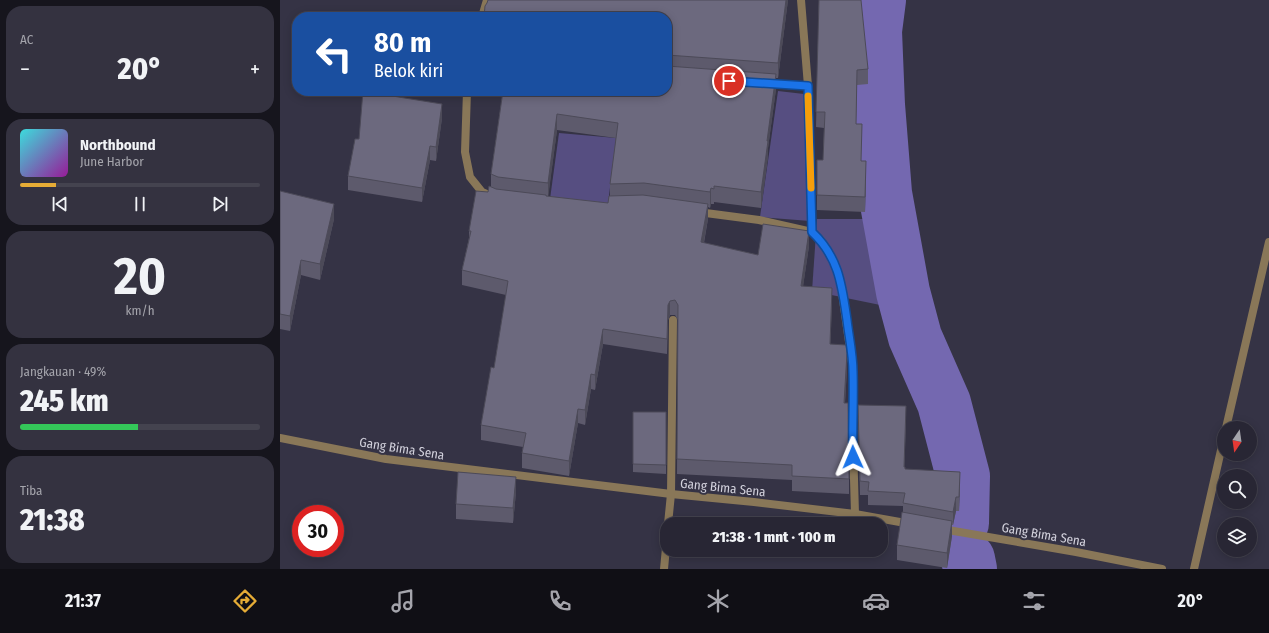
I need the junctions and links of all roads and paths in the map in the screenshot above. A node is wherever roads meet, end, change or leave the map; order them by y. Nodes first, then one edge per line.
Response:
1 (487, 0) edge
2 (801, 0) edge
3 (483, 12) edge
4 (760, 83) edge
5 (808, 86) junction
6 (467, 96) edge
7 (497, 198) edge
8 (693, 212) edge
9 (812, 232) junction
10 (1269, 242) edge
11 (672, 320) dead end
12 (1228, 421) edge
13 (280, 438) edge
14 (1219, 461) edge
15 (671, 494) junction
16 (855, 514) junction
17 (669, 517) edge
18 (916, 524) edge
19 (931, 527) edge
20 (665, 557) edge
21 (664, 569) edge
22 (1162, 569) edge
23 (1194, 569) edge

1 - 3 street
2 - 5 street
4 - 5 street
5 - 9 street
6 - 7 street
8 - 9 street
9 - 16 street
10 - 12 street
11 - 15 street
13 - 15 street, Gang Bima Sena
14 - 23 street
15 - 16 street, Gang Bima Sena
15 - 17 street
16 - 18 street, Gang Bima Sena
19 - 22 street, Gang Bima Sena
20 - 21 street

